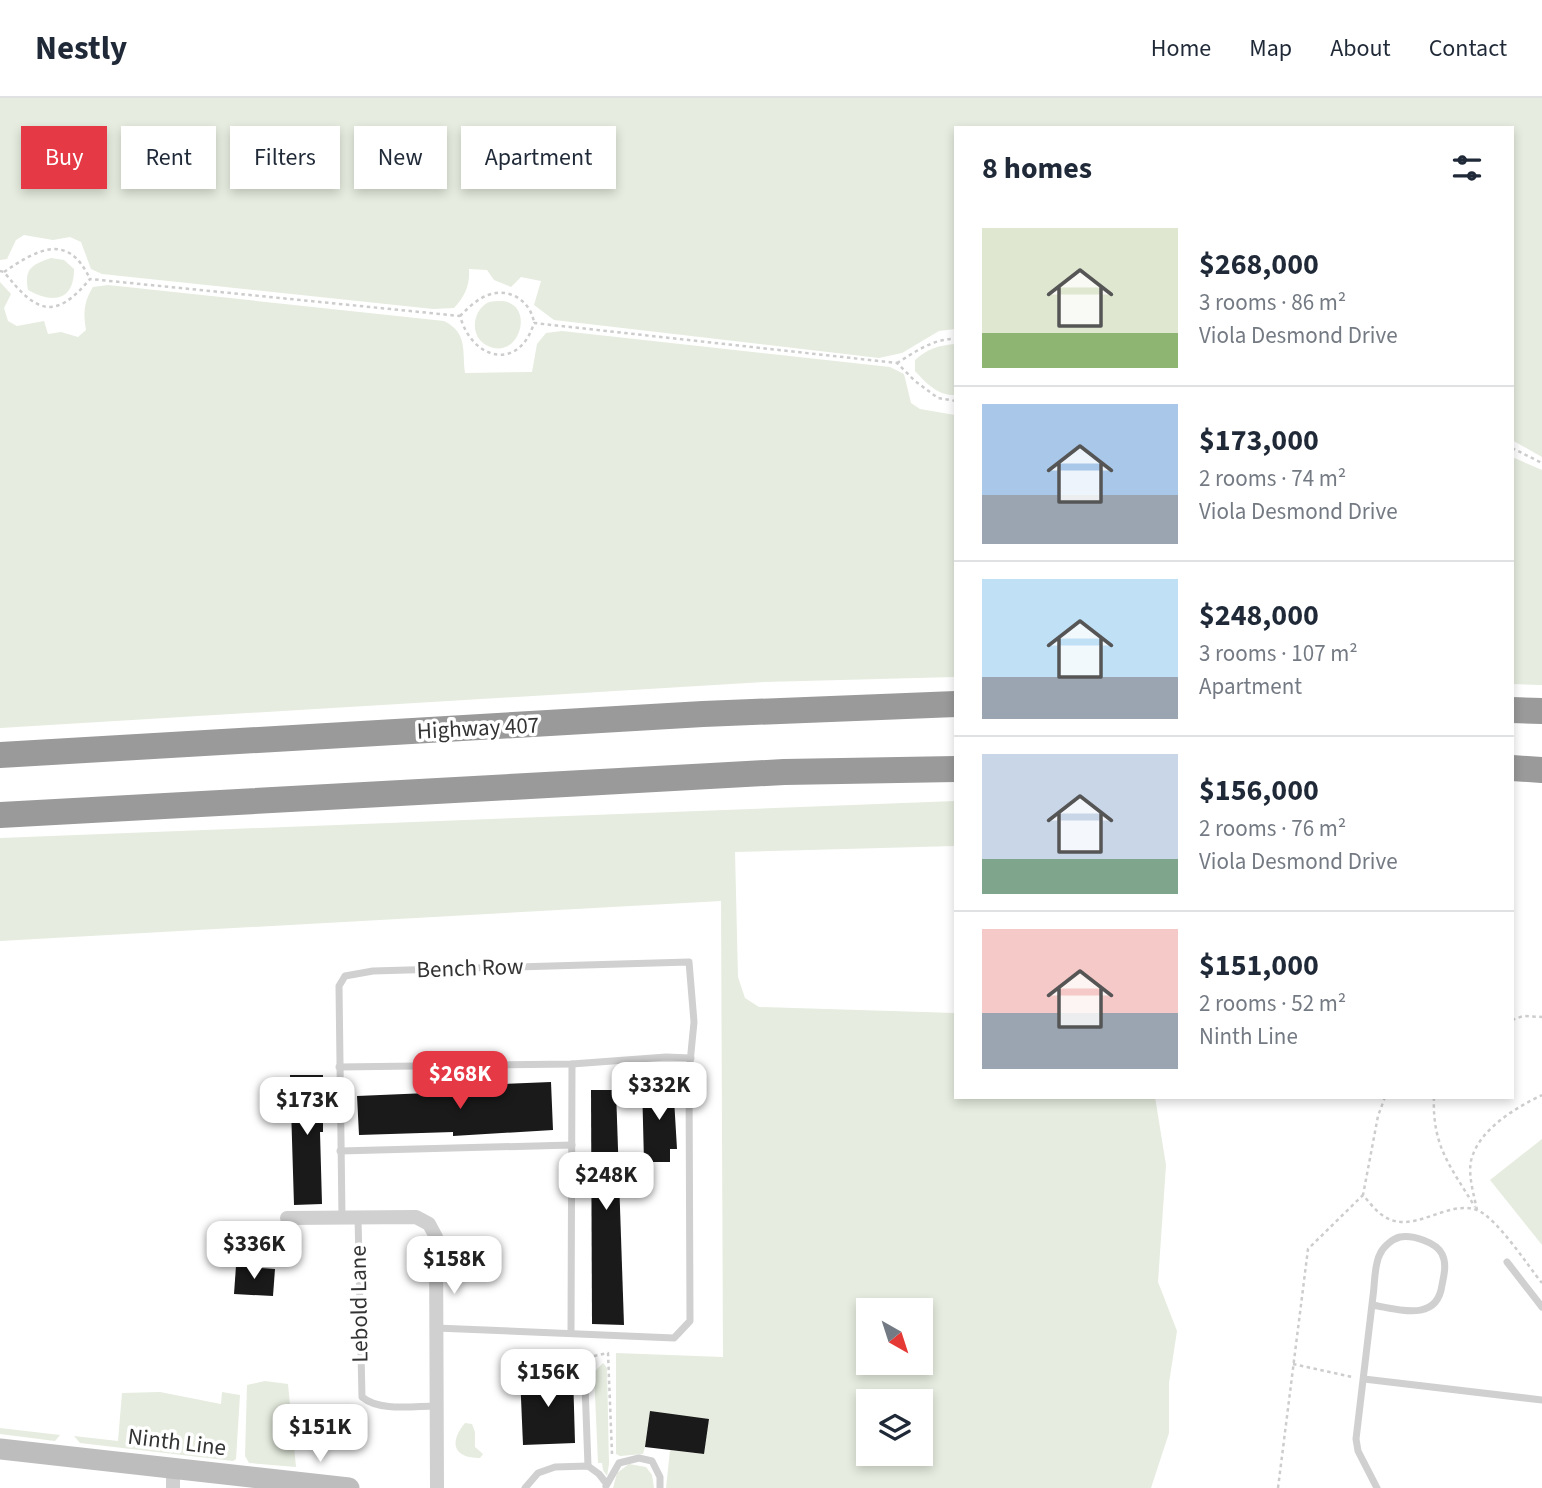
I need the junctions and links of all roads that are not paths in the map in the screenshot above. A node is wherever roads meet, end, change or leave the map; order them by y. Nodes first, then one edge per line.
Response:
1 (954, 704) edge
2 (1514, 710) edge
3 (1542, 711) edge
4 (0, 755) edge
5 (1514, 768) edge
6 (954, 769) edge
7 (1542, 770) edge
8 (0, 815) edge
9 (691, 1058) junction
10 (572, 1064) junction
11 (339, 1067) junction
12 (572, 1145) junction
13 (340, 1151) junction
14 (287, 1217) dead end
15 (342, 1217) junction
16 (358, 1217) junction
17 (1507, 1262) dead end
18 (1372, 1305) junction
19 (1542, 1307) edge
20 (436, 1328) junction
21 (571, 1333) junction
22 (545, 1360) dead end
23 (1364, 1379) junction
24 (1542, 1400) edge
25 (437, 1406) junction
26 (0, 1449) edge
27 (587, 1466) junction
28 (173, 1478) edge
29 (606, 1486) edge
30 (349, 1488) edge
31 (437, 1488) edge
32 (525, 1488) edge
33 (660, 1488) edge
34 (1377, 1488) edge

1 - 4 highway, Highway 407
2 - 3 highway
5 - 7 highway
6 - 8 highway
9 - 10 lane
9 - 11 lane, Bench Row
9 - 21 lane
10 - 11 lane
10 - 12 lane
11 - 13 lane
12 - 13 lane
12 - 21 lane
13 - 15 lane
14 - 15 street
15 - 16 street
16 - 20 street
16 - 25 lane, Lebold Lane
17 - 19 lane
18 - 18 lane
18 - 23 lane
20 - 21 lane
20 - 25 street
22 - 27 lane
23 - 24 lane
23 - 34 lane
25 - 31 street
26 - 28 main road, Ninth Line
27 - 29 lane
27 - 32 lane
28 - 30 main road, Ninth Line
29 - 33 lane

